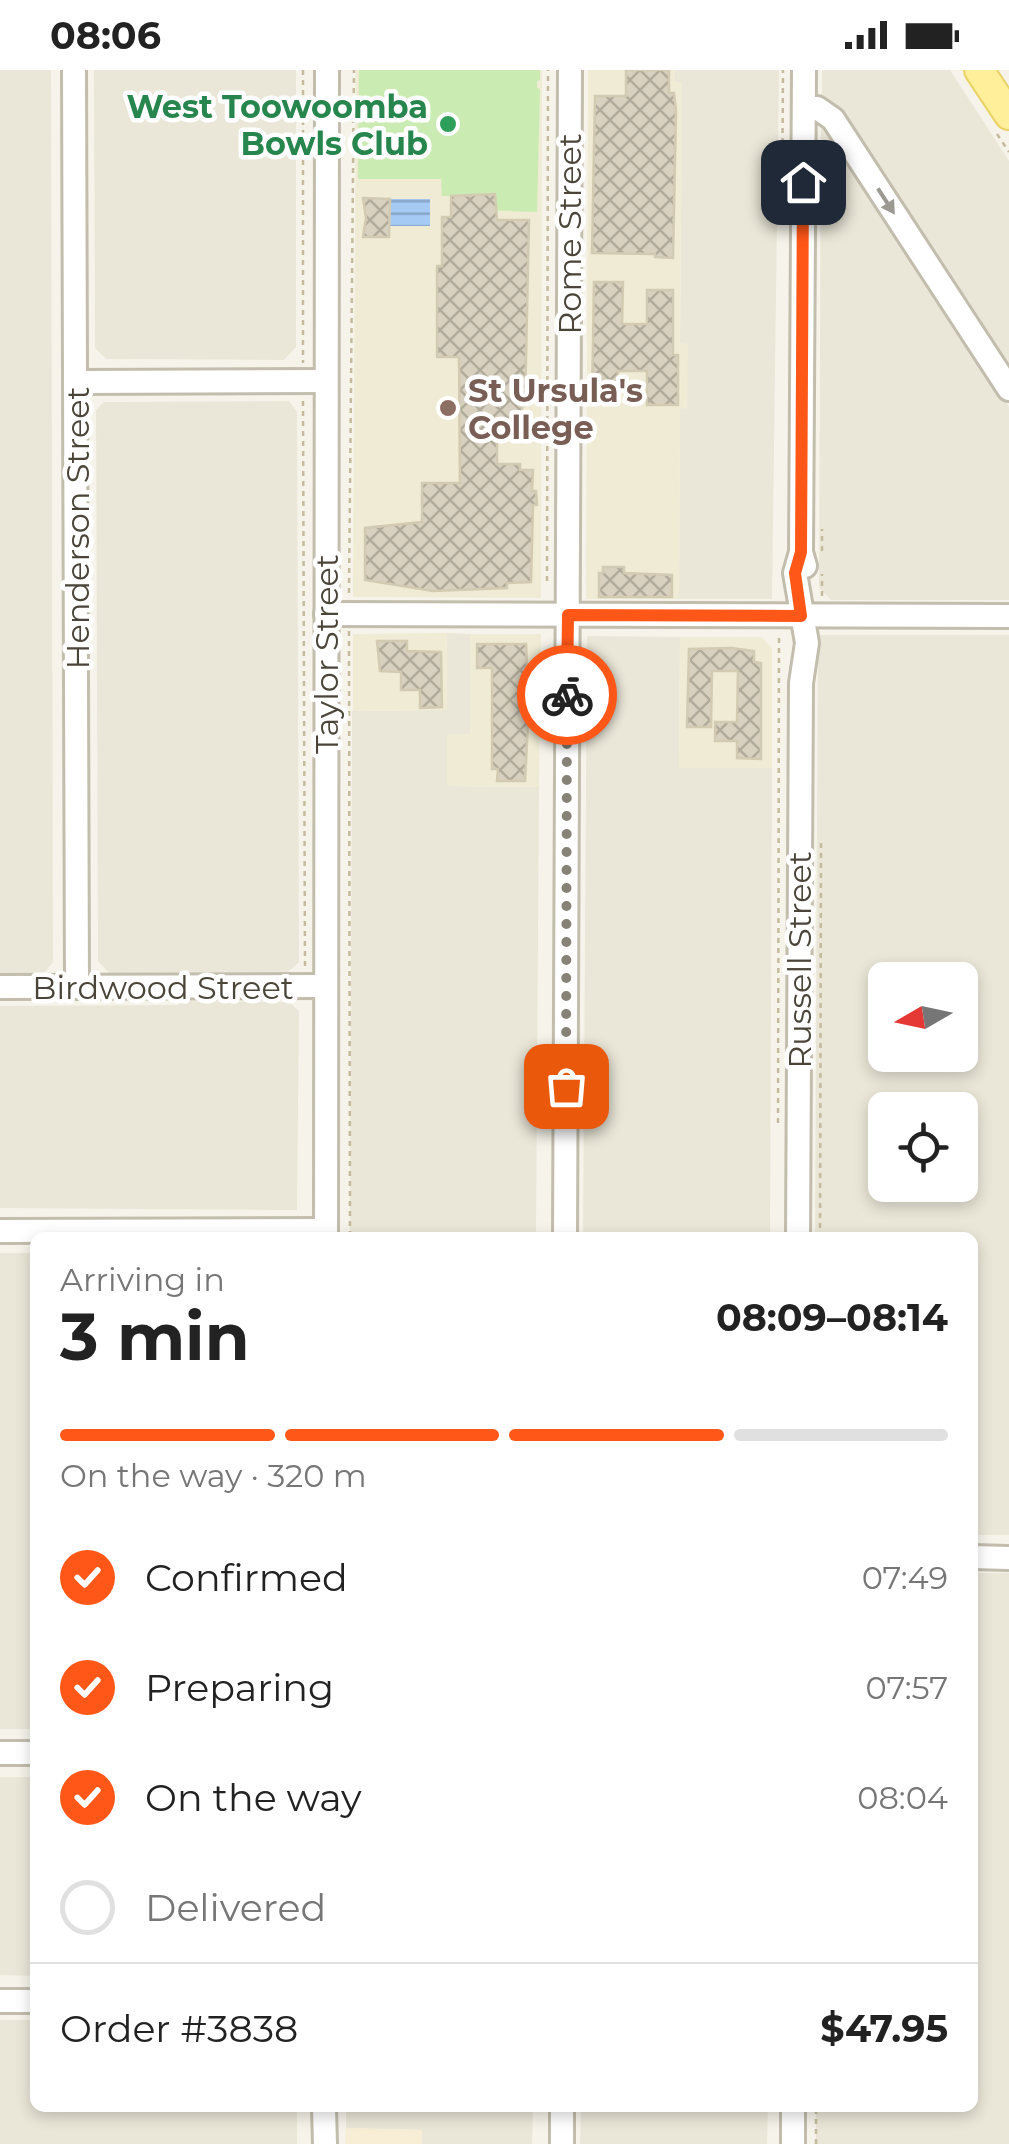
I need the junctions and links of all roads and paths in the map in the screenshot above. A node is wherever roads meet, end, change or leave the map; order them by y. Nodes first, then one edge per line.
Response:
1 (74, 70) edge
2 (303, 70) edge
3 (327, 70) edge
4 (354, 70) edge
5 (548, 70) edge
6 (570, 70) edge
7 (804, 70) edge
8 (980, 70) edge
9 (804, 108) junction
10 (1009, 115) edge
11 (314, 381) junction
12 (77, 382) junction
13 (1009, 389) edge
14 (337, 614) junction
15 (559, 615) junction
16 (790, 616) junction
17 (1009, 616) edge
18 (821, 824) dead end
19 (77, 986) junction
20 (315, 986) junction
21 (0, 987) edge
22 (778, 1123) dead end
23 (0, 1231) edge
24 (109, 1232) edge
25 (326, 1232) edge
26 (350, 1232) edge
27 (565, 1232) edge
28 (798, 1232) edge
29 (820, 1232) edge
30 (978, 1556) edge
31 (1006, 1557) edge
32 (0, 1753) edge
33 (30, 1753) edge
34 (30, 2001) edge
35 (0, 2002) edge
36 (324, 2112) edge
37 (562, 2112) edge
38 (793, 2112) edge
39 (816, 2112) edge
40 (324, 2144) edge
41 (562, 2144) edge
42 (793, 2144) edge
43 (816, 2144) edge

1 - 12 street, Henderson Street
2 - 11 path
3 - 11 street, Taylor Street
4 - 14 path
5 - 15 path
6 - 15 street, Rome Street
7 - 9 street, Russell Street
8 - 10 main road
9 -> 13 street
9 - 16 street, Russell Street
11 - 12 street
11 - 14 street, Taylor Street
11 - 20 path
12 - 19 street, Henderson Street
14 - 15 street
14 - 20 street, Taylor Street
14 - 26 path
15 - 16 street
15 - 27 street, Rome Street
16 - 17 street
16 - 22 path
16 - 28 street, Russell Street
18 - 29 path
19 - 20 street, Birdwood Street
19 - 21 street, Birdwood Street
20 - 25 street, Taylor Street
23 - 24 street
30 - 31 street
32 - 33 street
34 - 35 street
36 - 40 street
37 - 41 street
38 - 42 street
39 - 43 path

